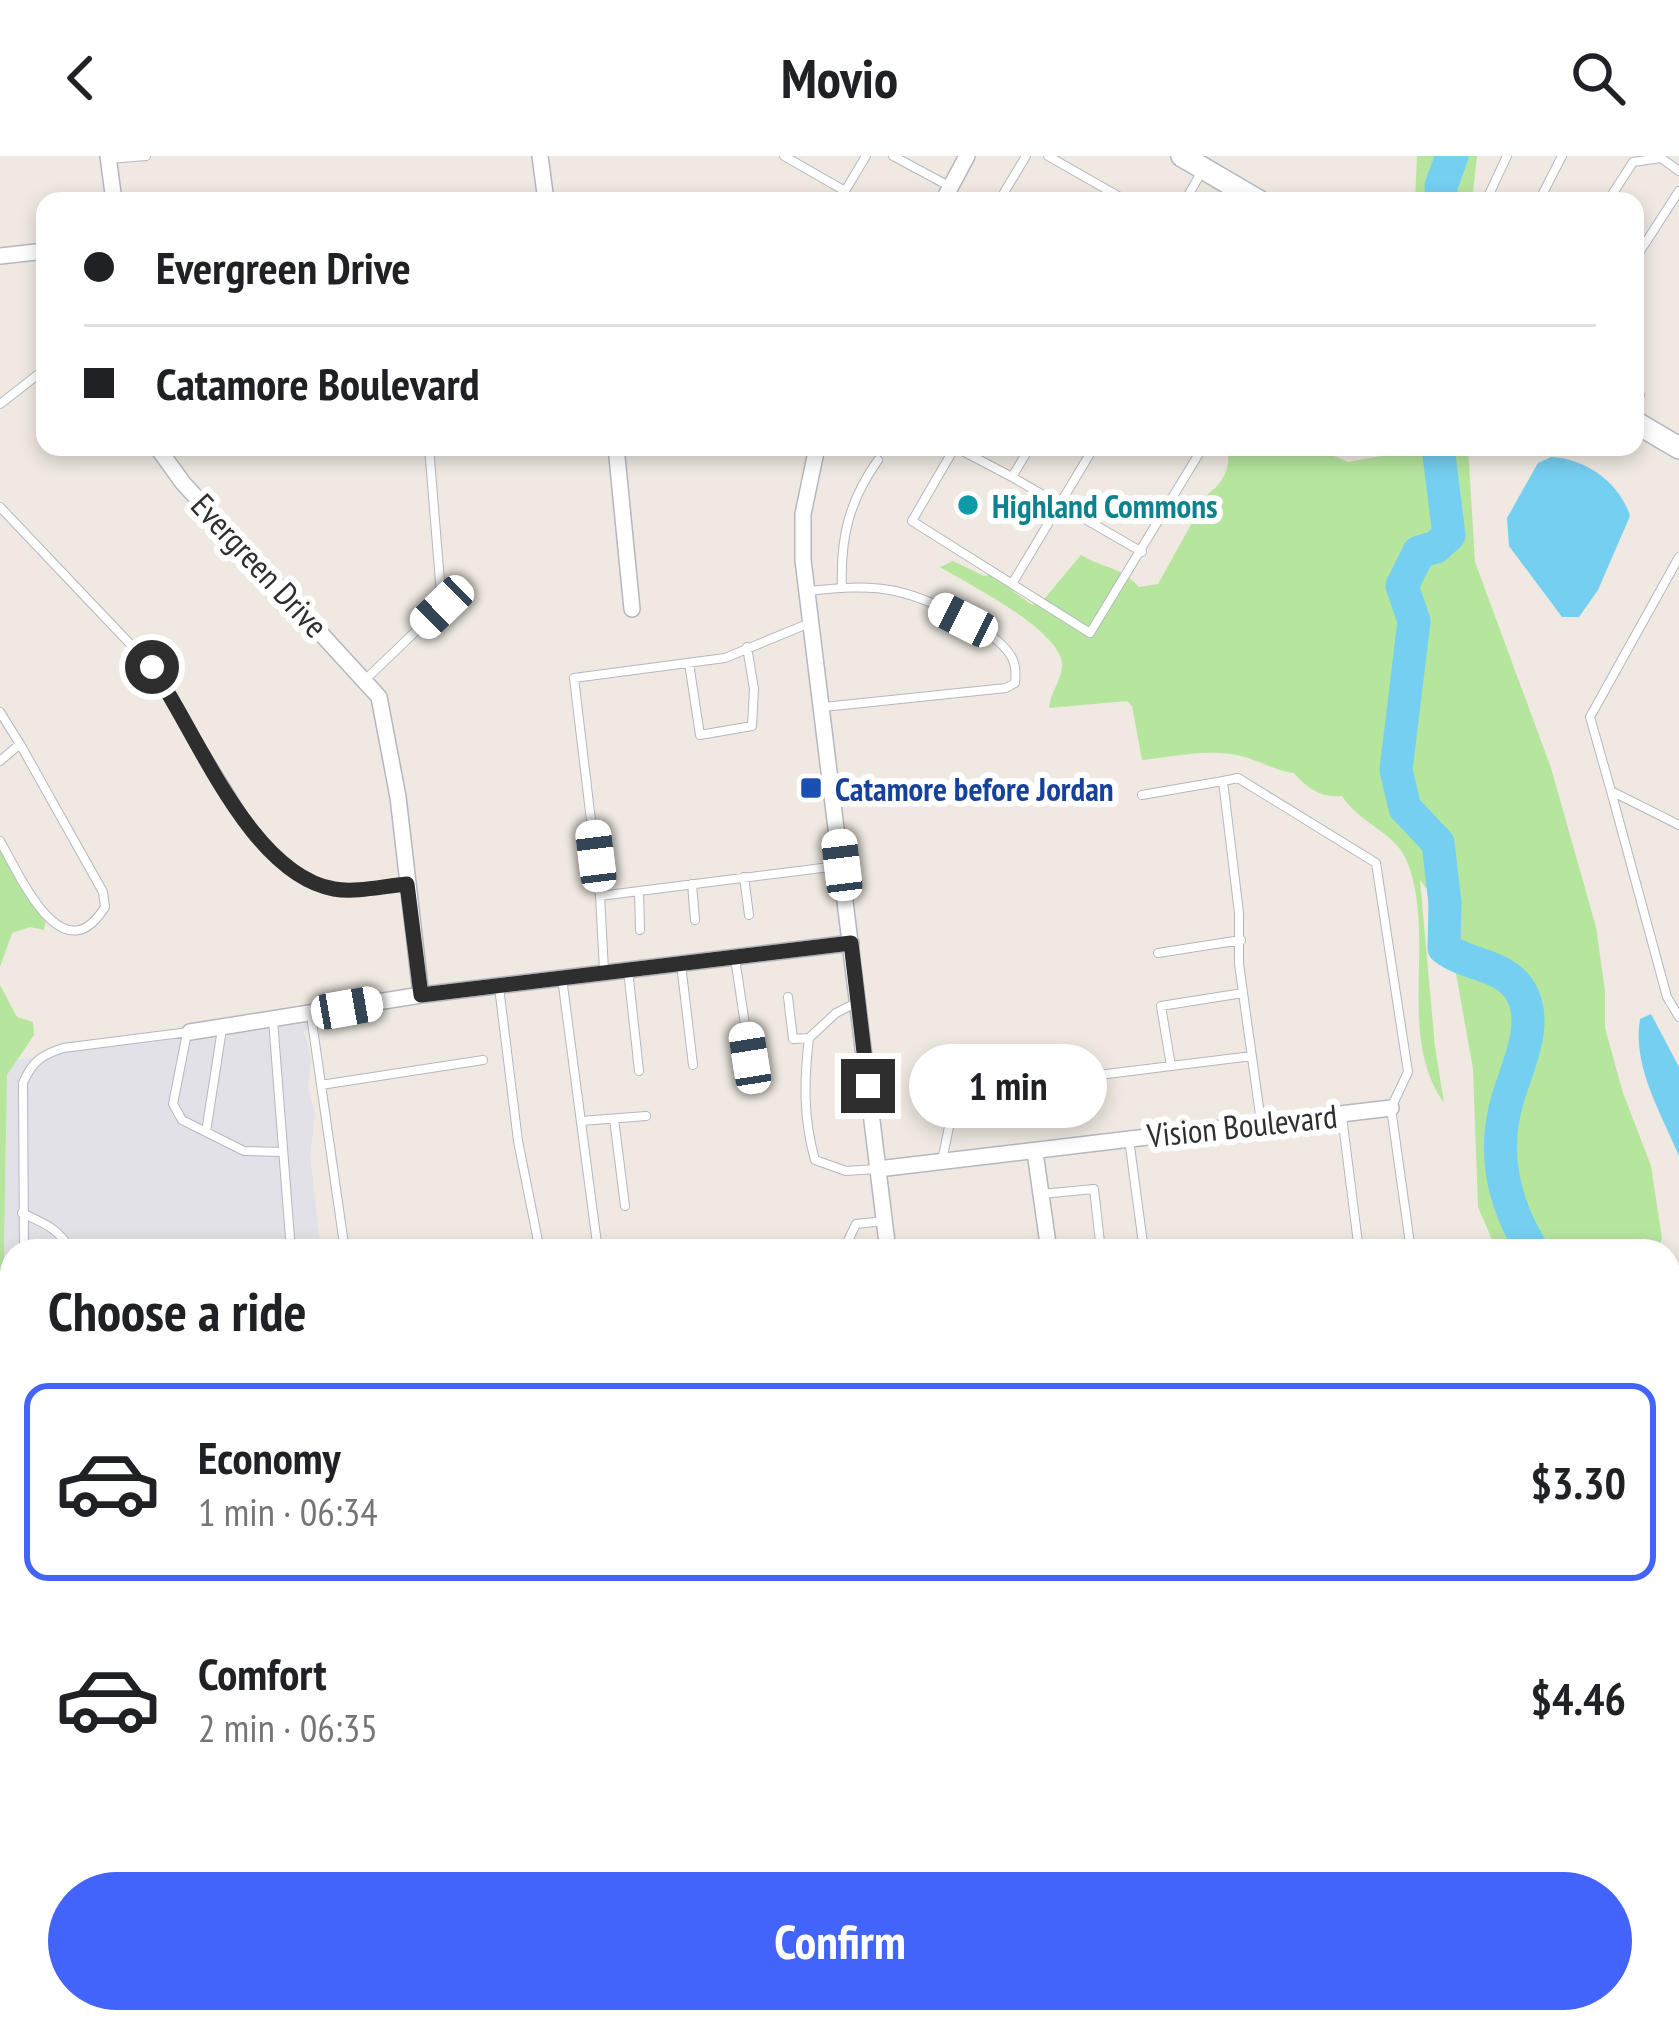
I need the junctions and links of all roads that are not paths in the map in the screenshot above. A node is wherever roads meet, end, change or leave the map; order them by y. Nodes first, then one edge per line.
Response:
1 (146, 156) edge
2 (540, 156) edge
3 (784, 156) edge
4 (866, 156) edge
5 (892, 156) edge
6 (967, 156) edge
7 (1026, 156) edge
8 (1048, 156) edge
9 (1507, 156) edge
10 (1562, 156) edge
11 (108, 158) edge
12 (1195, 161) edge
13 (1679, 170) edge
14 (845, 191) joint
15 (1679, 191) edge
16 (113, 192) edge
17 (545, 192) edge
18 (943, 192) edge
19 (947, 192) edge
20 (1004, 192) edge
21 (1111, 192) edge
22 (1187, 192) edge
23 (1245, 192) edge
24 (1490, 192) edge
25 (1544, 192) edge
26 (1614, 192) edge
27 (1644, 246) edge
28 (36, 252) edge
29 (0, 256) edge
30 (36, 377) edge
31 (0, 404) edge
32 (1644, 428) edge
33 (1678, 449) edge
34 (164, 456) edge
35 (430, 456) edge
36 (617, 456) edge
37 (815, 456) edge
38 (950, 456) edge
39 (972, 456) edge
40 (1025, 456) edge
41 (1089, 456) edge
42 (1197, 456) edge
43 (878, 460) dead end
44 (1012, 477) junction
45 (1060, 504) junction
46 (0, 507) edge
47 (1142, 552) junction
48 (1679, 557) edge
49 (1012, 584) junction
50 (842, 588) junction
51 (807, 591) junction
52 (632, 609) dead end
53 (812, 622) junction
54 (747, 647) junction
55 (689, 663) junction
56 (365, 680) junction
57 (824, 707) junction
58 (0, 712) edge
59 (20, 745) junction
60 (0, 761) edge
61 (1223, 781) junction
62 (1611, 790) junction
63 (1142, 795) dead end
64 (1679, 825) edge
65 (0, 842) edge
66 (842, 865) junction
67 (744, 877) junction
68 (407, 884) junction
69 (692, 884) junction
70 (639, 891) junction
71 (600, 896) junction
72 (749, 915) dead end
73 (695, 920) dead end
74 (640, 930) dead end
75 (1241, 940) junction
76 (851, 943) junction
77 (1159, 953) dead end
78 (734, 957) junction
79 (681, 963) junction
80 (628, 969) junction
81 (604, 972) junction
82 (562, 976) junction
83 (499, 985) junction
84 (1243, 993) junction
85 (421, 995) junction
86 (788, 997) dead end
87 (858, 1002) junction
88 (310, 1014) junction
89 (1679, 1017) edge
90 (273, 1020) junction
91 (223, 1028) junction
92 (189, 1032) junction
93 (809, 1038) junction
94 (1252, 1056) junction
95 (750, 1058) dead end
96 (483, 1060) dead end
97 (693, 1065) dead end
98 (1171, 1066) junction
99 (639, 1071) dead end
100 (321, 1085) junction
101 (1391, 1108) junction
102 (1342, 1113) junction
103 (646, 1116) dead end
104 (614, 1119) junction
105 (581, 1121) junction
106 (1261, 1123) junction
107 (206, 1132) junction
108 (1129, 1137) junction
109 (283, 1152) junction
110 (1035, 1152) junction
111 (942, 1162) junction
112 (878, 1169) junction
113 (1041, 1194) junction
114 (625, 1206) dead end
115 (22, 1213) junction
116 (884, 1221) junction
117 (23, 1239) edge
118 (64, 1239) edge
119 (290, 1239) edge
120 (343, 1239) edge
121 (538, 1239) edge
122 (596, 1239) edge
123 (849, 1239) edge
124 (886, 1239) edge
125 (1047, 1239) edge
126 (1100, 1239) edge
127 (1142, 1239) edge
128 (1358, 1239) edge
129 (1409, 1239) edge

1 - 11 lane
2 - 17 street
3 - 14 lane
4 - 14 lane
5 - 18 lane
6 - 19 street
7 - 20 lane
8 - 21 lane
9 - 24 lane
10 - 25 lane
11 - 16 street
12 - 22 lane
12 - 23 main road
13 - 26 lane
15 - 27 lane
28 - 29 street
30 - 31 lane
32 - 33 main road
34 - 56 street, Evergreen Drive
35 - 56 lane
36 - 52 street
37 - 51 street
38 - 49 lane
39 - 44 lane
40 - 44 lane
41 - 45 lane
42 - 47 lane
43 - 50 lane
44 - 45 lane
45 - 47 lane
45 - 49 lane
46 - 68 lane
47 - 49 lane
48 - 62 lane
50 - 51 lane
50 - 57 lane
51 - 53 street
53 - 54 lane
53 - 57 street
54 - 55 lane
54 - 55 lane
55 - 71 lane
56 - 68 street, Evergreen Drive
57 - 66 street
58 - 59 lane
59 - 60 lane
59 - 65 lane
61 - 63 lane
61 - 75 lane
61 - 101 lane
62 - 64 lane
62 - 89 lane
66 - 67 lane
66 - 76 street
67 - 69 lane
67 - 72 lane
68 - 85 street, Evergreen Drive
69 - 70 lane
69 - 73 lane
70 - 71 lane
70 - 74 lane
71 - 81 lane
75 - 77 lane
75 - 84 lane
76 - 78 street
76 - 87 street
78 - 79 street
78 - 95 lane
79 - 80 street
79 - 97 lane
80 - 81 street
80 - 99 lane
81 - 82 street
82 - 83 street
82 - 105 lane
83 - 85 street
83 - 121 lane
84 - 94 lane
84 - 98 lane
85 - 88 street
86 - 93 lane
87 - 93 lane
87 - 112 street
88 - 90 street
88 - 100 lane
90 - 91 street
90 - 109 lane
91 - 92 street
91 - 107 lane
92 - 107 lane
92 - 115 lane
93 - 112 lane
94 - 98 lane
94 - 106 lane
96 - 100 lane
98 - 111 lane
100 - 120 lane
101 - 102 street, Vision Boulevard
101 - 129 lane
102 - 106 street, Vision Boulevard
102 - 128 lane
103 - 104 lane
104 - 105 lane
104 - 114 lane
105 - 122 lane
106 - 108 street, Vision Boulevard
107 - 109 lane
108 - 110 street, Vision Boulevard
108 - 127 lane
109 - 119 lane
110 - 111 street, Vision Boulevard
110 - 113 street
111 - 112 street, Vision Boulevard
112 - 116 street
113 - 125 street
113 - 126 lane
115 - 117 lane
115 - 118 lane
116 - 123 lane
116 - 124 street

